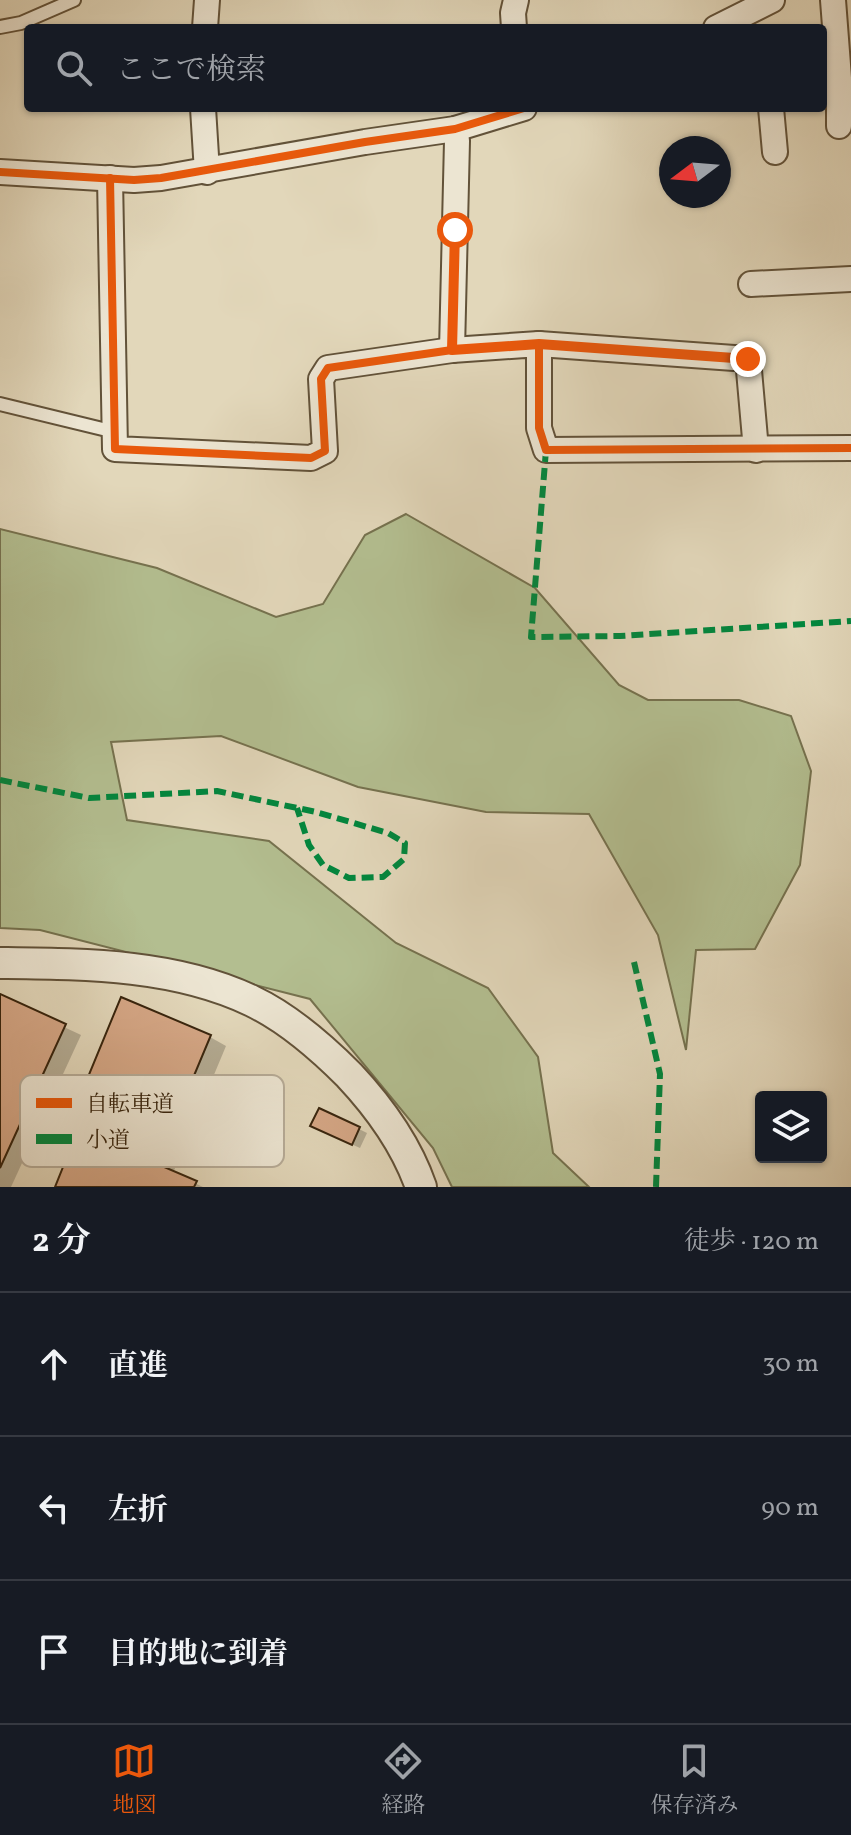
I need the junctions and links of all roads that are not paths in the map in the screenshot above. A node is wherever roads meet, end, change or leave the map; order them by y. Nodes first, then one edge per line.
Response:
1 (74, 0) edge
2 (207, 0) edge
3 (516, 0) edge
4 (833, 0) edge
5 (205, 24) edge
6 (514, 24) edge
7 (0, 27) edge
8 (203, 112) edge
9 (511, 112) edge
10 (771, 112) edge
11 (839, 126) dead end
12 (455, 129) junction
13 (775, 152) dead end
14 (0, 172) edge
15 (207, 172) junction
16 (110, 178) junction
17 (851, 279) edge
18 (751, 284) dead end
19 (539, 344) junction
20 (452, 350) junction
21 (0, 404) edge
22 (115, 432) junction
23 (851, 448) edge
24 (756, 450) junction
25 (0, 963) edge
26 (421, 1187) edge

1 - 7 lane
2 - 5 street
3 - 6 street
4 - 11 street
8 - 15 street
9 - 12 street
10 - 13 street
12 - 15 street
12 - 20 street
14 - 16 street
15 - 16 street
16 - 22 street
17 - 18 street
19 - 20 street
19 - 24 street
19 - 24 street
20 - 22 street
21 - 22 lane
23 - 24 street
25 - 26 street

